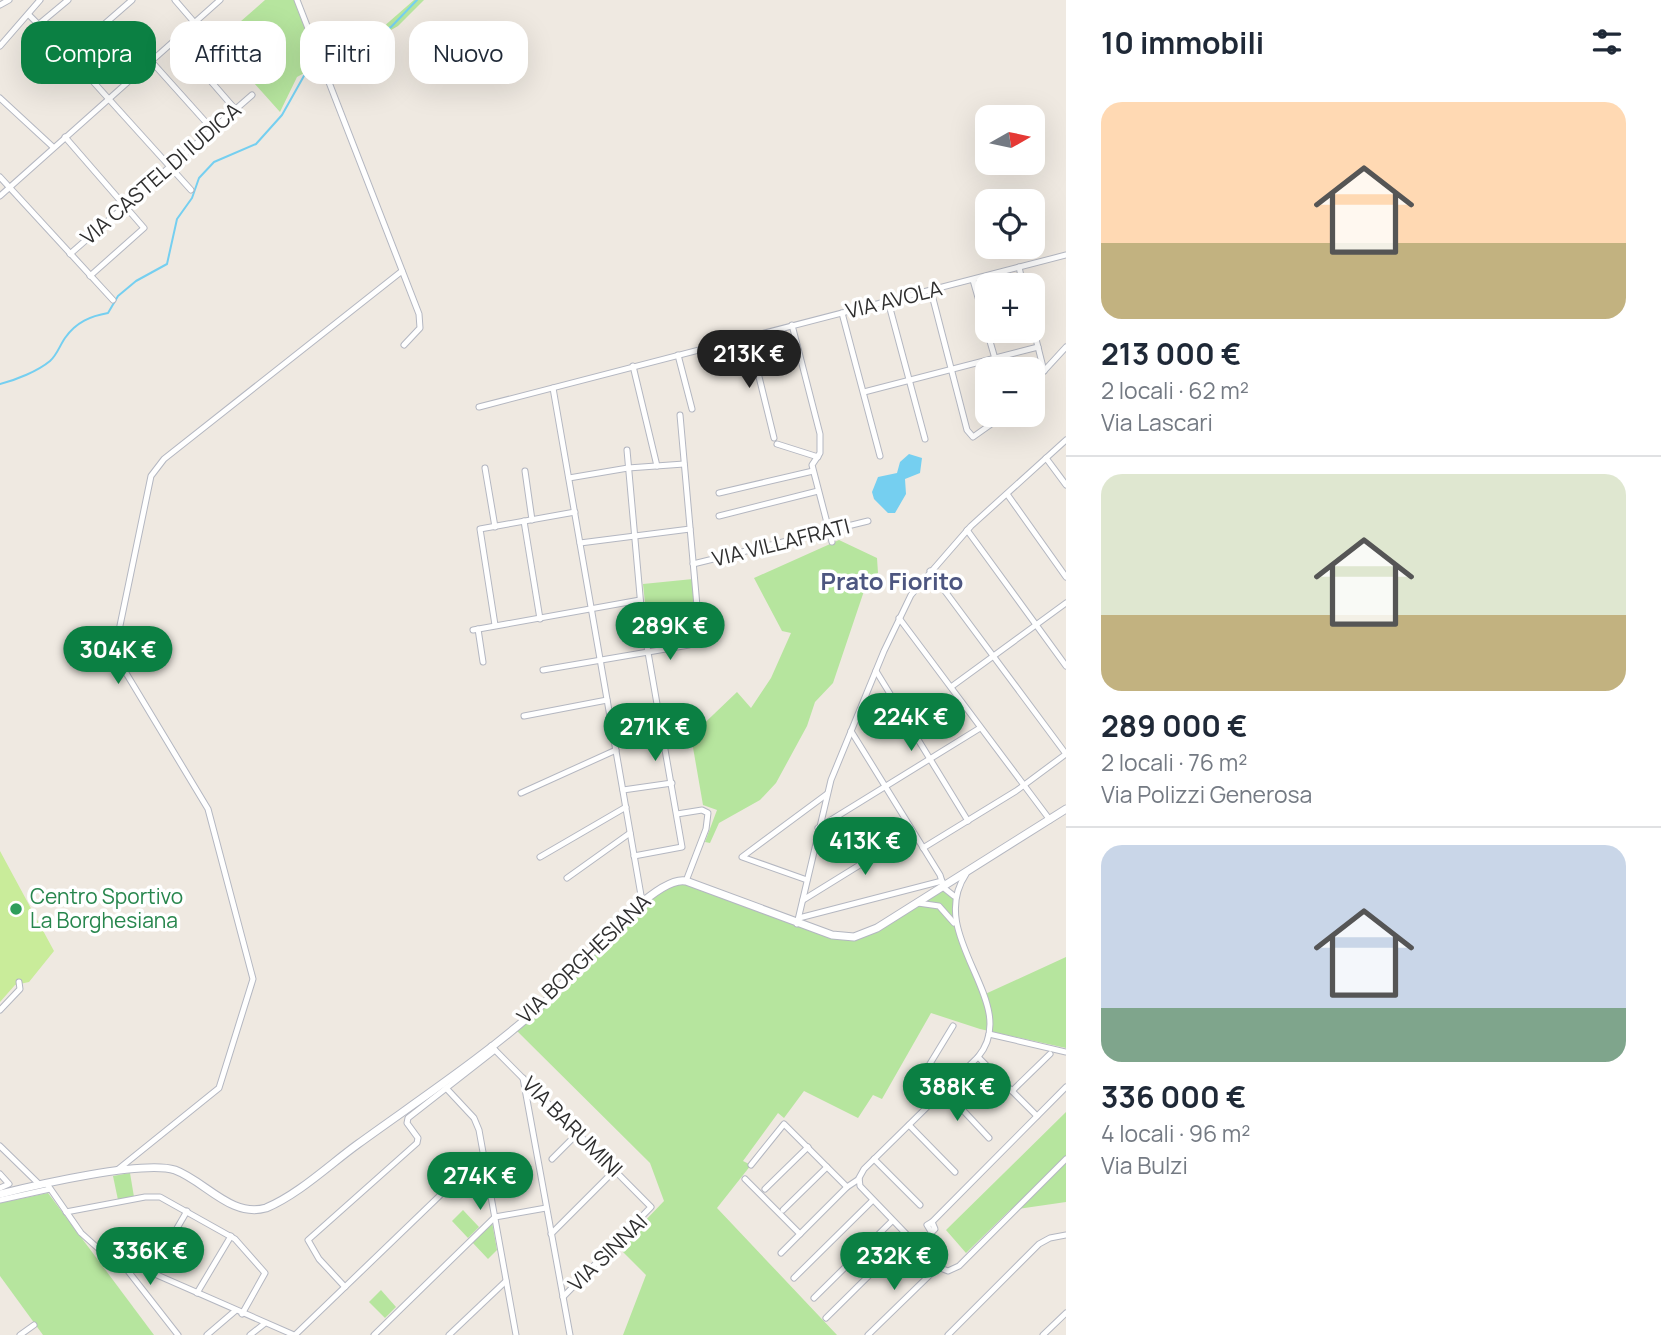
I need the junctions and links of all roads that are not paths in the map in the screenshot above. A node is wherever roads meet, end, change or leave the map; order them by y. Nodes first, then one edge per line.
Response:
1 (9, 0) edge
2 (40, 0) edge
3 (68, 0) edge
4 (132, 0) edge
5 (174, 0) edge
6 (220, 0) edge
7 (297, 0) edge
8 (0, 5) edge
9 (29, 15) junction
10 (35, 21) edge
11 (42, 21) edge
12 (108, 21) edge
13 (193, 21) edge
14 (195, 21) edge
15 (1, 43) edge
16 (170, 44) edge
17 (156, 57) edge
18 (156, 67) edge
19 (95, 84) edge
20 (125, 84) edge
21 (213, 84) edge
22 (252, 95) dead end
23 (0, 98) edge
24 (108, 99) junction
25 (235, 109) junction
26 (212, 129) junction
27 (65, 137) junction
28 (54, 147) junction
29 (168, 167) junction
30 (0, 177) edge
31 (10, 186) junction
32 (191, 190) dead end
33 (0, 196) edge
34 (125, 207) junction
35 (71, 254) junction
36 (1066, 256) edge
37 (1019, 267) junction
38 (402, 271) junction
39 (1020, 273) edge
40 (90, 276) junction
41 (973, 279) junction
42 (975, 286) edge
43 (931, 291) junction
44 (113, 300) dead end
45 (888, 301) junction
46 (842, 313) junction
47 (792, 325) junction
48 (750, 336) junction
49 (1037, 343) edge
50 (404, 345) dead end
51 (1038, 347) junction
52 (1066, 347) edge
53 (678, 355) junction
54 (999, 357) edge
55 (1040, 357) edge
56 (975, 363) edge
57 (633, 366) junction
58 (951, 370) junction
59 (1045, 370) edge
60 (909, 380) junction
61 (553, 388) junction
62 (864, 392) junction
63 (479, 407) dead end
64 (692, 409) dead end
65 (680, 415) dead end
66 (986, 427) edge
67 (925, 439) dead end
68 (1066, 440) edge
69 (627, 450) dead end
70 (880, 456) dead end
71 (818, 457) junction
72 (1046, 458) junction
73 (684, 464) junction
74 (657, 466) junction
75 (485, 468) dead end
76 (628, 468) junction
77 (525, 471) dead end
78 (813, 471) junction
79 (569, 478) junction
80 (1066, 485) edge
81 (818, 491) junction
82 (719, 494) dead end
83 (1007, 494) junction
84 (575, 512) junction
85 (719, 516) dead end
86 (532, 520) junction
87 (524, 521) junction
88 (868, 521) dead end
89 (495, 527) junction
90 (690, 529) junction
91 (967, 530) junction
92 (828, 531) junction
93 (635, 535) junction
94 (832, 542) dead end
95 (580, 543) junction
96 (693, 564) junction
97 (930, 571) junction
98 (1066, 577) edge
99 (640, 600) junction
100 (1066, 603) edge
101 (697, 606) dead end
102 (592, 609) junction
103 (900, 618) junction
104 (540, 619) junction
105 (703, 621) dead end
106 (495, 625) junction
107 (1036, 625) junction
108 (649, 652) junction
109 (994, 656) junction
110 (601, 661) junction
111 (484, 662) dead end
112 (1066, 666) edge
113 (543, 670) dead end
114 (876, 671) junction
115 (951, 687) junction
116 (607, 700) junction
117 (524, 716) dead end
118 (980, 728) junction
119 (851, 731) junction
120 (616, 750) junction
121 (1066, 754) edge
122 (931, 760) junction
123 (672, 783) junction
124 (1024, 786) junction
125 (886, 788) junction
126 (623, 790) junction
127 (521, 793) dead end
128 (827, 794) junction
129 (626, 807) junction
130 (1066, 809) edge
131 (677, 814) junction
132 (968, 821) junction
133 (1050, 821) junction
134 (818, 828) junction
135 (913, 832) junction
136 (630, 833) junction
137 (923, 848) junction
138 (634, 856) junction
139 (540, 857) dead end
140 (966, 874) junction
141 (567, 878) dead end
142 (807, 880) junction
143 (685, 881) junction
144 (943, 884) junction
145 (935, 893) junction
146 (954, 896) junction
147 (803, 900) junction
148 (642, 901) junction
149 (918, 903) junction
150 (937, 905) junction
151 (798, 921) junction
152 (956, 926) junction
153 (19, 982) dead end
154 (0, 1010) edge
155 (953, 1026) dead end
156 (989, 1034) junction
157 (493, 1048) junction
158 (1066, 1052) edge
159 (1050, 1054) dead end
160 (978, 1057) junction
161 (523, 1078) junction
162 (952, 1082) junction
163 (1066, 1087) edge
164 (446, 1088) junction
165 (944, 1090) junction
166 (1012, 1091) junction
167 (1037, 1116) junction
168 (909, 1125) junction
169 (578, 1133) junction
170 (989, 1138) dead end
171 (0, 1146) edge
172 (808, 1147) junction
173 (483, 1154) junction
174 (552, 1159) dead end
175 (874, 1159) junction
176 (1066, 1159) edge
177 (751, 1165) dead end
178 (827, 1167) junction
179 (614, 1171) junction
180 (115, 1172) junction
181 (955, 1172) dead end
182 (0, 1174) edge
183 (745, 1179) dead end
184 (859, 1179) junction
185 (46, 1186) junction
186 (847, 1187) junction
187 (765, 1189) dead end
188 (0, 1191) edge
189 (0, 1200) edge
190 (872, 1201) junction
191 (920, 1205) dead end
192 (546, 1208) junction
193 (652, 1208) joint
194 (783, 1210) dead end
195 (187, 1211) junction
196 (66, 1212) junction
197 (495, 1217) junction
198 (892, 1221) junction
199 (551, 1234) junction
200 (800, 1234) junction
201 (1066, 1235) edge
202 (231, 1236) junction
203 (908, 1237) junction
204 (918, 1246) junction
205 (781, 1253) dead end
206 (118, 1260) junction
207 (938, 1267) junction
208 (151, 1273) junction
209 (794, 1278) dead end
210 (506, 1281) junction
211 (345, 1287) junction
212 (197, 1293) junction
213 (563, 1297) junction
214 (814, 1298) dead end
215 (235, 1311) junction
216 (1066, 1313) edge
217 (242, 1314) junction
218 (826, 1318) dead end
219 (264, 1324) junction
220 (34, 1325) dead end
221 (20, 1335) edge
222 (178, 1335) edge
223 (206, 1335) edge
224 (250, 1335) edge
225 (298, 1335) edge
226 (374, 1335) edge
227 (449, 1335) edge
228 (516, 1335) edge
229 (570, 1335) edge
230 (868, 1335) edge
231 (948, 1335) edge
232 (1043, 1335) edge

1 - 8 street
2 - 9 street
3 - 11 street
4 - 12 street
5 - 13 street
6 - 14 street
7 - 38 street
9 - 10 street
9 - 15 street
16 - 17 street
18 - 26 street
19 - 24 street
20 - 24 street
21 - 25 street
22 - 25 street, VIA CASTEL DI IUDICA
23 - 28 street
24 - 27 street
24 - 29 street
25 - 26 street, VIA CASTEL DI IUDICA
26 - 29 street, VIA CASTEL DI IUDICA
27 - 28 street
27 - 34 street
28 - 31 street
29 - 32 street
29 - 34 street, VIA CASTEL DI IUDICA
30 - 31 street
31 - 33 street
31 - 35 street
34 - 35 street, VIA CASTEL DI IUDICA
34 - 40 street
35 - 40 street
36 - 37 street, VIA AVOLA
37 - 39 street
37 - 41 street, VIA AVOLA
38 - 50 street
38 - 180 street
40 - 44 street
41 - 42 street
41 - 43 street, VIA AVOLA
43 - 45 street, VIA AVOLA
43 - 58 street
45 - 46 street, VIA AVOLA
45 - 60 street
46 - 47 street, VIA AVOLA
46 - 62 street
47 - 48 street, VIA AVOLA
47 - 71 street
48 - 53 street, VIA AVOLA
48 - 71 street
49 - 51 street
51 - 54 street
51 - 55 street
52 - 59 street
53 - 57 street, VIA AVOLA
53 - 64 street
56 - 58 street
57 - 61 street, VIA AVOLA
57 - 74 street
58 - 60 street
58 - 66 street
60 - 62 street
60 - 67 street
61 - 63 street, VIA AVOLA
61 - 79 street
62 - 70 street
65 - 73 street
68 - 72 street
69 - 76 street
71 - 78 street
72 - 80 street
72 - 83 street
73 - 74 street
73 - 90 street
74 - 76 street
75 - 89 street
76 - 79 street
76 - 93 street
77 - 86 street
78 - 81 street
78 - 82 street
79 - 84 street
81 - 85 street
81 - 92 street
83 - 91 street
83 - 98 street
84 - 86 street
84 - 95 street
86 - 87 street
87 - 89 street
87 - 104 street
88 - 92 street, VIA VILLAFRATI
89 - 106 street
90 - 93 street
90 - 96 street
91 - 97 street
91 - 107 street
92 - 94 street
92 - 96 street, VIA VILLAFRATI
93 - 95 street
93 - 99 street
95 - 102 street
96 - 101 street
97 - 103 street
97 - 109 street
99 - 102 street
99 - 108 street
100 - 107 street
102 - 104 street
102 - 110 street
103 - 114 street
103 - 115 street
104 - 106 street
105 - 108 street
106 - 111 street
107 - 109 street
107 - 112 street
108 - 110 street
108 - 123 street
109 - 115 street
109 - 121 street
110 - 113 street
110 - 116 street
114 - 119 street
114 - 122 street
115 - 118 street
116 - 117 street
116 - 120 street
118 - 122 street
118 - 124 street
119 - 125 street
119 - 128 street
120 - 126 street
120 - 127 street
121 - 124 street
122 - 125 street
122 - 132 street
123 - 126 street
123 - 131 street
124 - 132 street
124 - 133 street
125 - 134 street
125 - 135 street
126 - 129 street
128 - 134 street
128 - 142 street
129 - 136 street
129 - 139 street
130 - 133 street
131 - 138 street
131 - 143 street
132 - 137 street
133 - 140 street
134 - 142 street
135 - 137 street
135 - 147 street
136 - 138 street
136 - 141 street
137 - 144 street
138 - 148 street
140 - 144 street
140 - 146 street
142 - 147 street
143 - 148 street, VIA BORGHESIANA
143 - 151 street
144 - 145 street
144 - 146 street
144 - 151 street
145 - 149 street
145 - 150 street
146 - 152 street
147 - 151 street
148 - 157 street, VIA BORGHESIANA
149 - 150 street
149 - 151 street
150 - 152 street
152 - 156 street
153 - 154 street
155 - 162 street
156 - 158 street
156 - 160 street
157 - 161 street, VIA BARUMINI
157 - 164 street
157 - 180 street, VIA BORGHESIANA
159 - 166 street
160 - 162 street
160 - 166 street
161 - 169 street, VIA BARUMINI
161 - 192 street
162 - 165 street
163 - 167 street
164 - 173 street
164 - 211 street
165 - 168 street
165 - 170 street
166 - 167 street
167 - 204 street
168 - 175 street
168 - 181 street
169 - 174 street
169 - 179 street, VIA BARUMINI
171 - 185 street
172 - 177 street
172 - 178 street
172 - 187 street
173 - 197 street
173 - 211 street
175 - 184 street
175 - 191 street
176 - 207 street
178 - 186 street
178 - 194 street
179 - 193 street, VIA BARUMINI
179 - 199 street
180 - 185 street, VIA BORGHESIANA
182 - 188 street, VIA BORGHESIANA
183 - 200 street
184 - 186 street
184 - 190 street
185 - 188 street, VIA BORGHESIANA
185 - 189 street, VIA BORGHESIANA
185 - 196 street
186 - 200 street
190 - 198 street
190 - 209 street
192 - 197 street
192 - 199 street
193 - 213 street, VIA SINNAI
195 - 196 street
195 - 202 street
195 - 208 street
196 - 206 street
197 - 210 street
197 - 226 street
198 - 203 street
198 - 214 street
199 - 213 street
200 - 205 street
201 - 231 street
202 - 212 street
202 - 217 street
203 - 204 street
203 - 218 street
204 - 207 street
206 - 208 street
206 - 222 street
207 - 230 street
208 - 212 street
210 - 227 street
210 - 228 street
211 - 225 street
212 - 215 street
213 - 229 street
215 - 217 street
215 - 223 street
216 - 232 street
217 - 219 street
219 - 224 street
219 - 225 street
220 - 221 street

